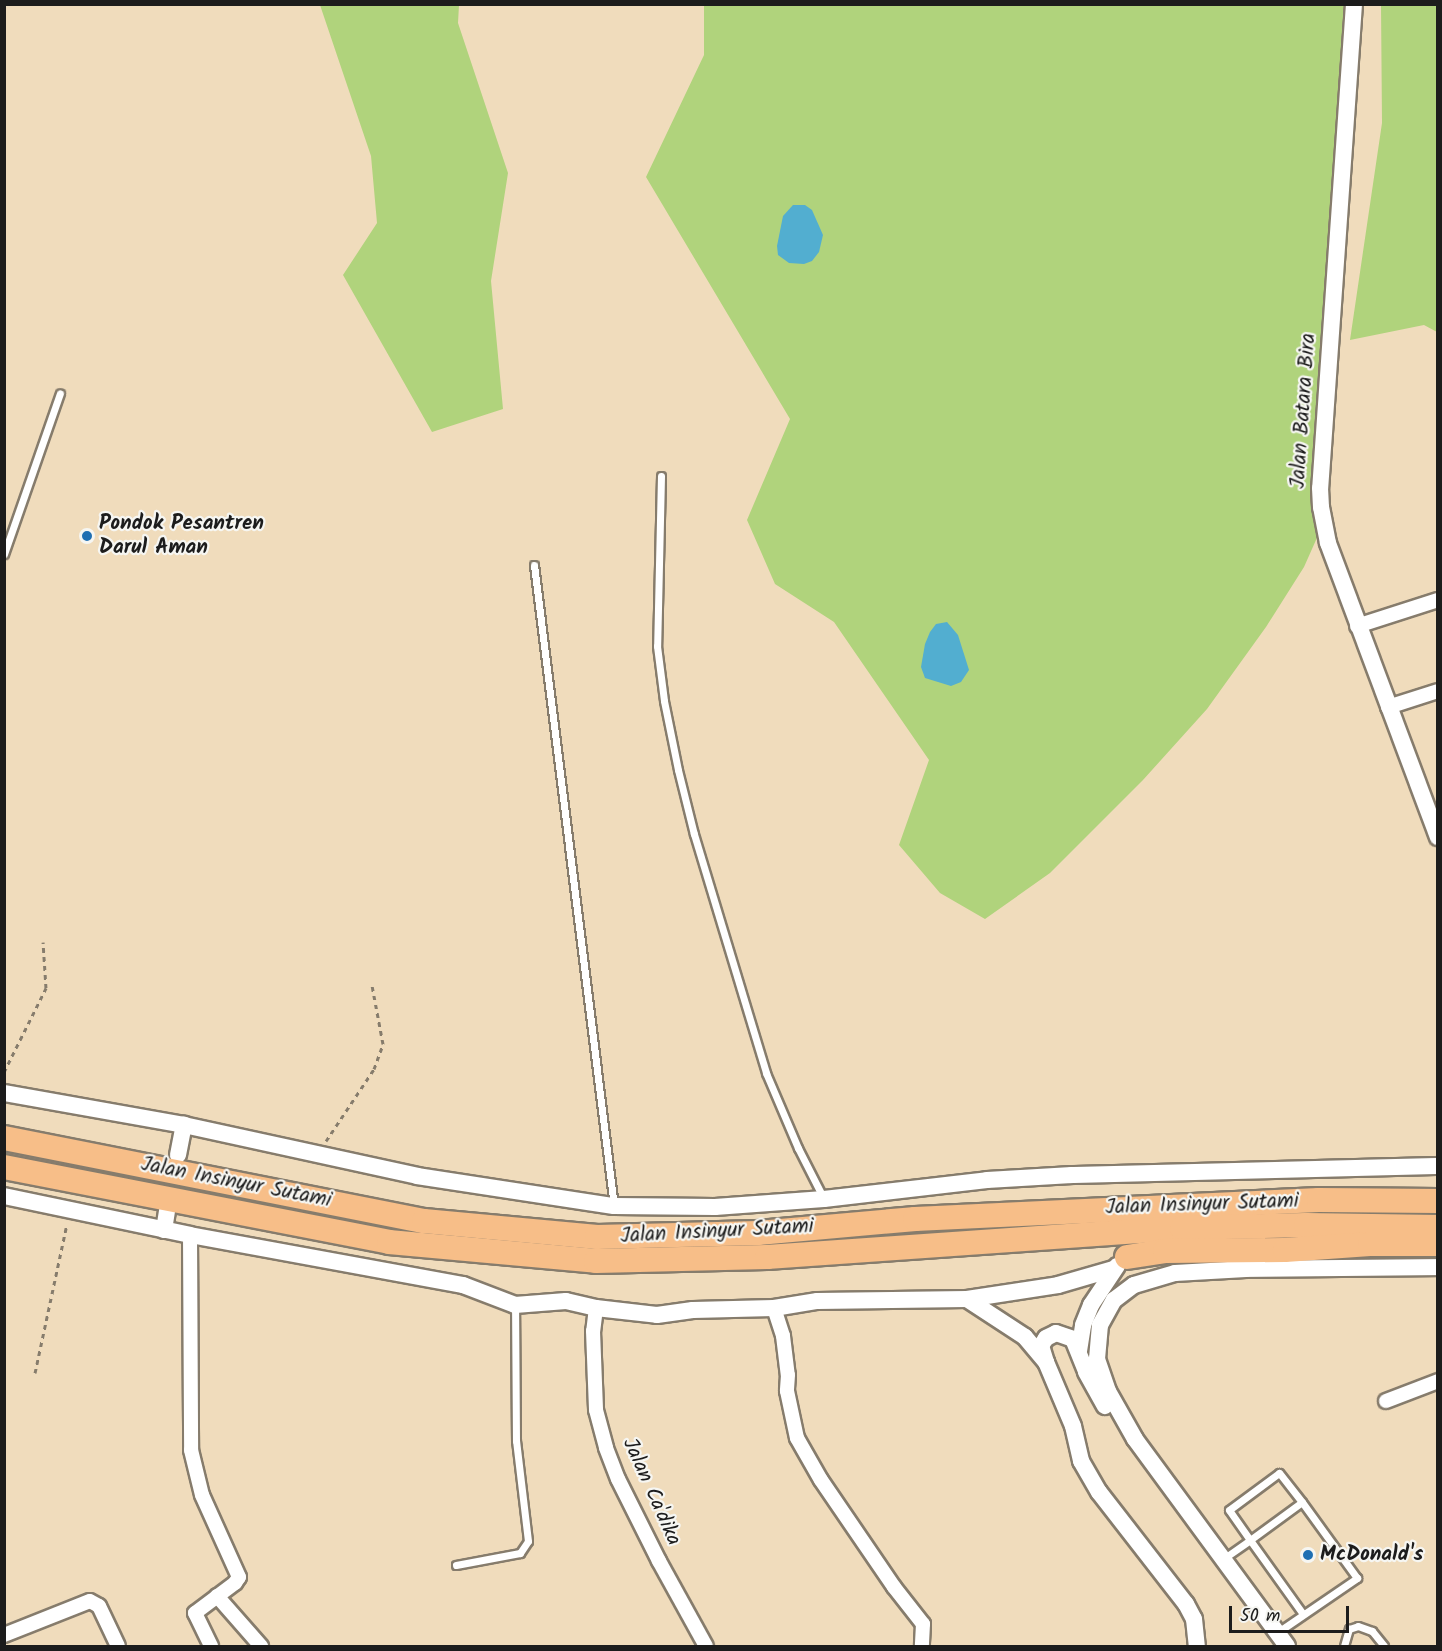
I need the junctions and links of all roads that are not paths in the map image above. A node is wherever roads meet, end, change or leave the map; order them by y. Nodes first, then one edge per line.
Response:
1 (1354, 4) edge
2 (60, 393) dead end
3 (661, 476) dead end
4 (4, 554) edge
5 (534, 565) dead end
6 (1437, 600) edge
7 (1358, 626) junction
8 (1437, 691) edge
9 (1388, 707) junction
10 (1437, 837) edge
11 (4, 1093) edge
12 (184, 1125) junction
13 (4, 1138) edge
14 (178, 1155) dead end
15 (1437, 1166) edge
16 (4, 1167) edge
17 (4, 1196) edge
18 (824, 1199) junction
19 (1437, 1201) edge
20 (614, 1206) junction
21 (167, 1210) dead end
22 (1437, 1227) edge
23 (164, 1230) junction
24 (190, 1235) junction
25 (1437, 1244) edge
26 (1120, 1263) junction
27 (1437, 1267) edge
28 (967, 1299) junction
29 (514, 1305) junction
30 (596, 1308) junction
31 (774, 1308) junction
32 (1079, 1351) junction
33 (1046, 1362) junction
34 (1437, 1381) edge
35 (1386, 1401) dead end
36 (1136, 1440) junction
37 (1302, 1502) junction
38 (1250, 1540) junction
39 (1223, 1559) junction
40 (456, 1565) dead end
41 (217, 1596) junction
42 (1304, 1614) junction
43 (1277, 1632) junction
44 (4, 1635) edge
45 (118, 1647) edge
46 (211, 1647) edge
47 (261, 1647) edge
48 (706, 1647) edge
49 (922, 1647) edge
50 (1197, 1647) edge
51 (1287, 1647) edge
52 (1344, 1647) edge
53 (1384, 1647) edge

1 - 7 street, Jalan Batara Bira
2 - 4 lane
3 - 18 lane
5 - 20 lane
6 - 7 street
7 - 9 street, Jalan Batara Bira
8 - 9 street
9 - 10 street, Jalan Batara Bira
11 - 12 street
12 - 14 street
12 - 20 street
13 - 19 highway, Jalan Insinyur Sutami
15 - 18 street
16 - 22 highway, Jalan Insinyur Sutami
17 - 23 street
18 - 20 street
21 - 23 street
23 - 24 street
24 - 29 street
24 - 41 street
25 - 26 highway
26 - 28 street
26 - 32 street
27 - 36 street
28 - 31 street
28 - 33 street
29 - 30 street
29 - 40 lane
30 - 31 street
30 - 48 street, Jalan Ca'dika
31 - 49 street
32 - 33 street
32 - 36 street
33 - 50 street
34 - 35 street
36 - 39 street
37 - 38 lane
37 - 38 lane
37 - 42 lane
38 - 39 lane
38 - 42 lane
39 - 43 street
41 - 46 street
41 - 47 street
42 - 43 lane
43 - 51 street
44 - 45 street
52 - 53 lane

